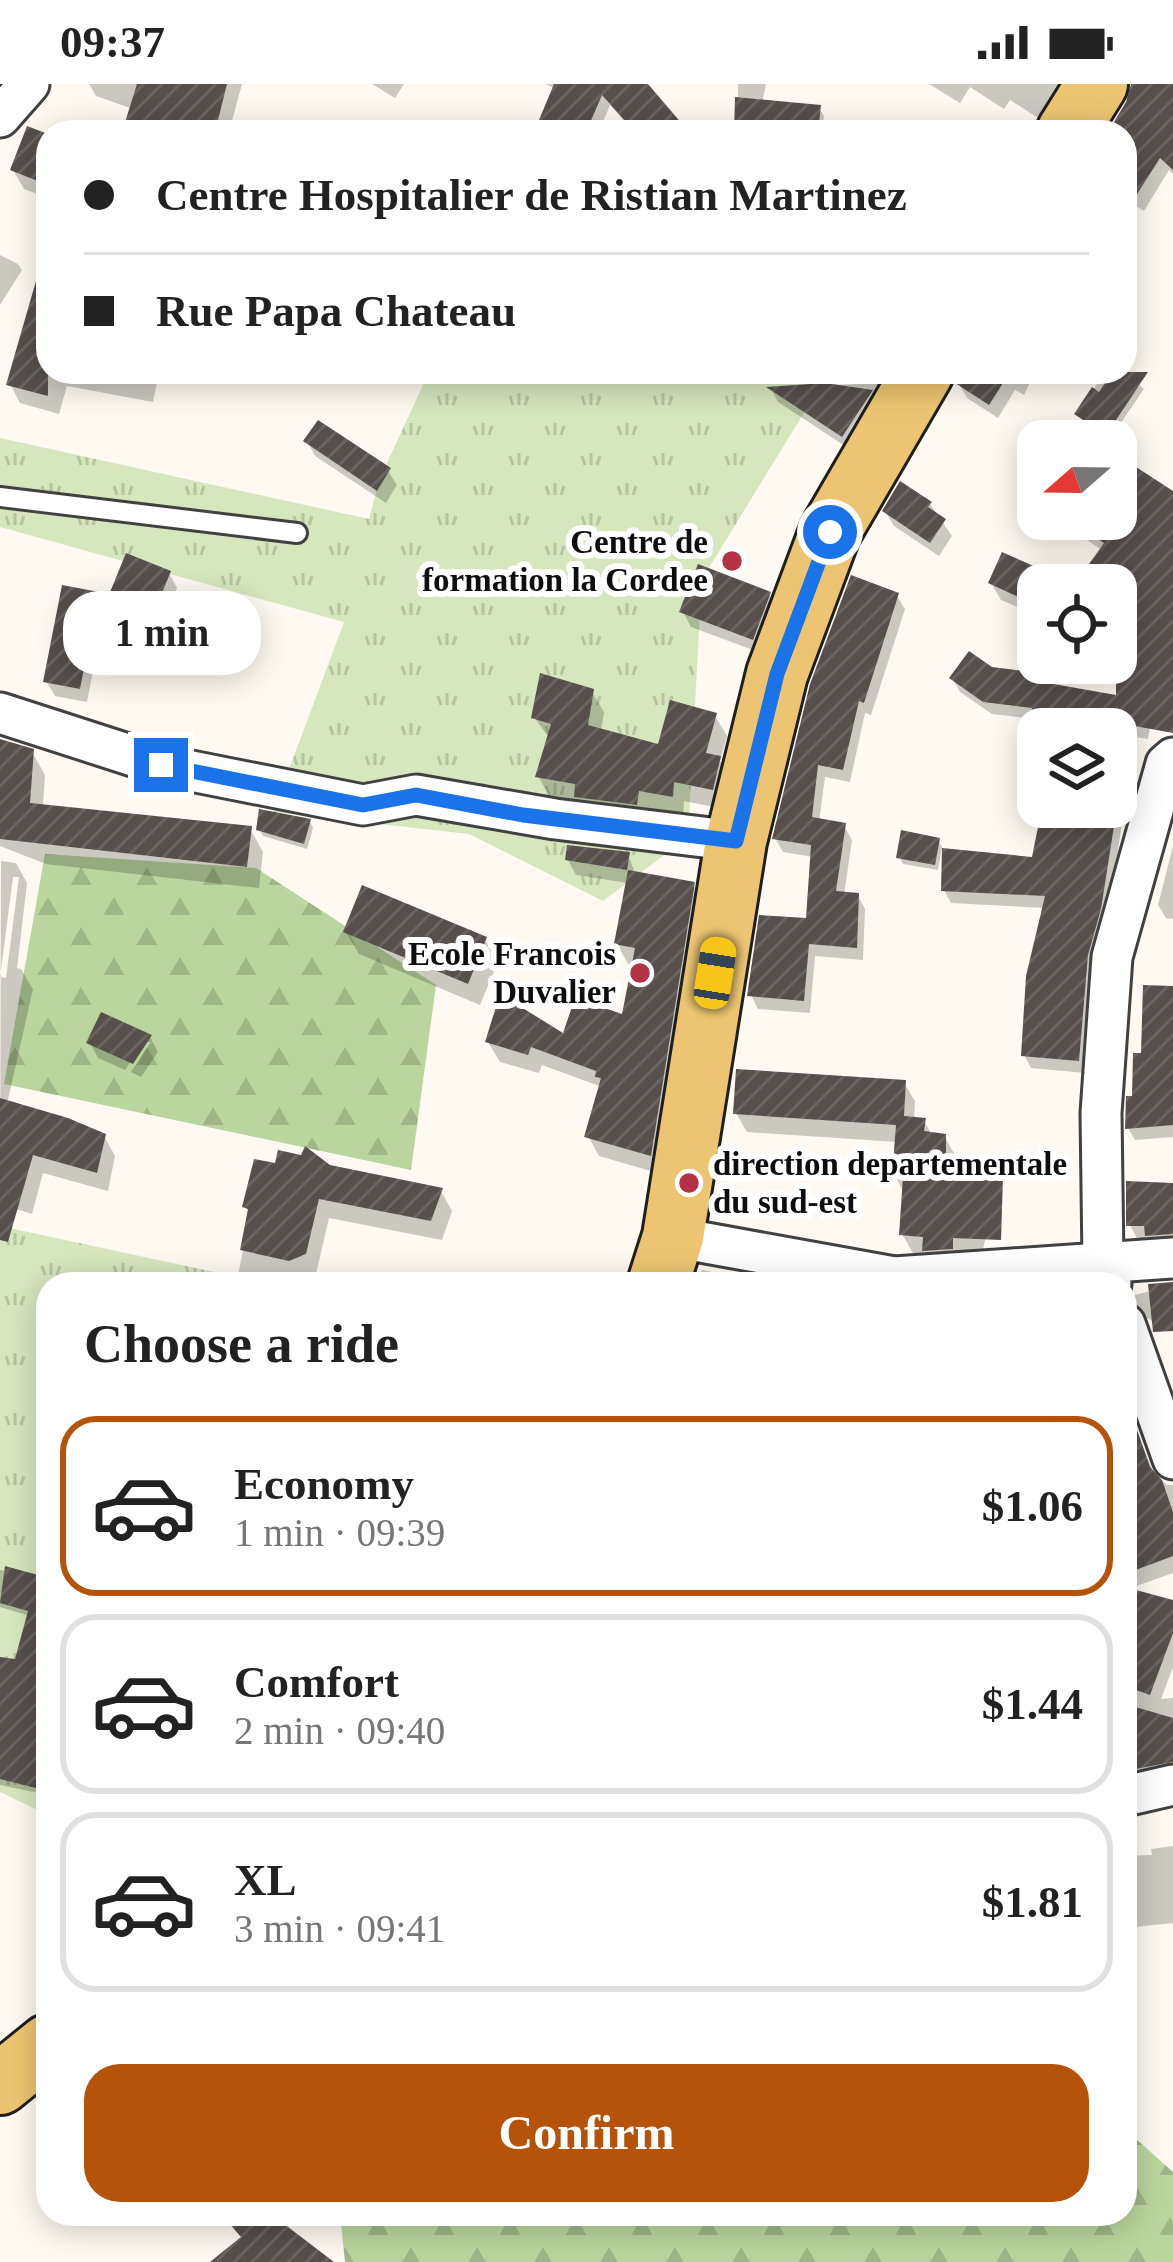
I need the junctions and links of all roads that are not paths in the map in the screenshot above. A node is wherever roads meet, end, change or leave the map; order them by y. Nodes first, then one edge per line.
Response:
1 (29, 84) edge
2 (1097, 84) edge
3 (0, 117) edge
4 (1074, 120) edge
5 (916, 384) edge
6 (0, 497) edge
7 (297, 533) dead end
8 (0, 713) edge
9 (1171, 762) edge
10 (736, 841) junction
11 (1173, 1258) edge
12 (665, 1260) edge
13 (827, 1272) edge
14 (1107, 1272) edge
15 (1111, 1272) edge
16 (1137, 1358) edge
17 (1173, 1459) edge
18 (1173, 1785) edge
19 (1137, 1793) edge
20 (36, 2055) edge
21 (0, 2084) edge

1 - 3 street
2 - 4 main road
5 - 10 main road
6 - 7 lane
8 - 10 street
9 - 14 street
10 - 12 main road
11 - 15 street
12 - 13 street
16 - 17 street
18 - 19 street
20 - 21 main road

